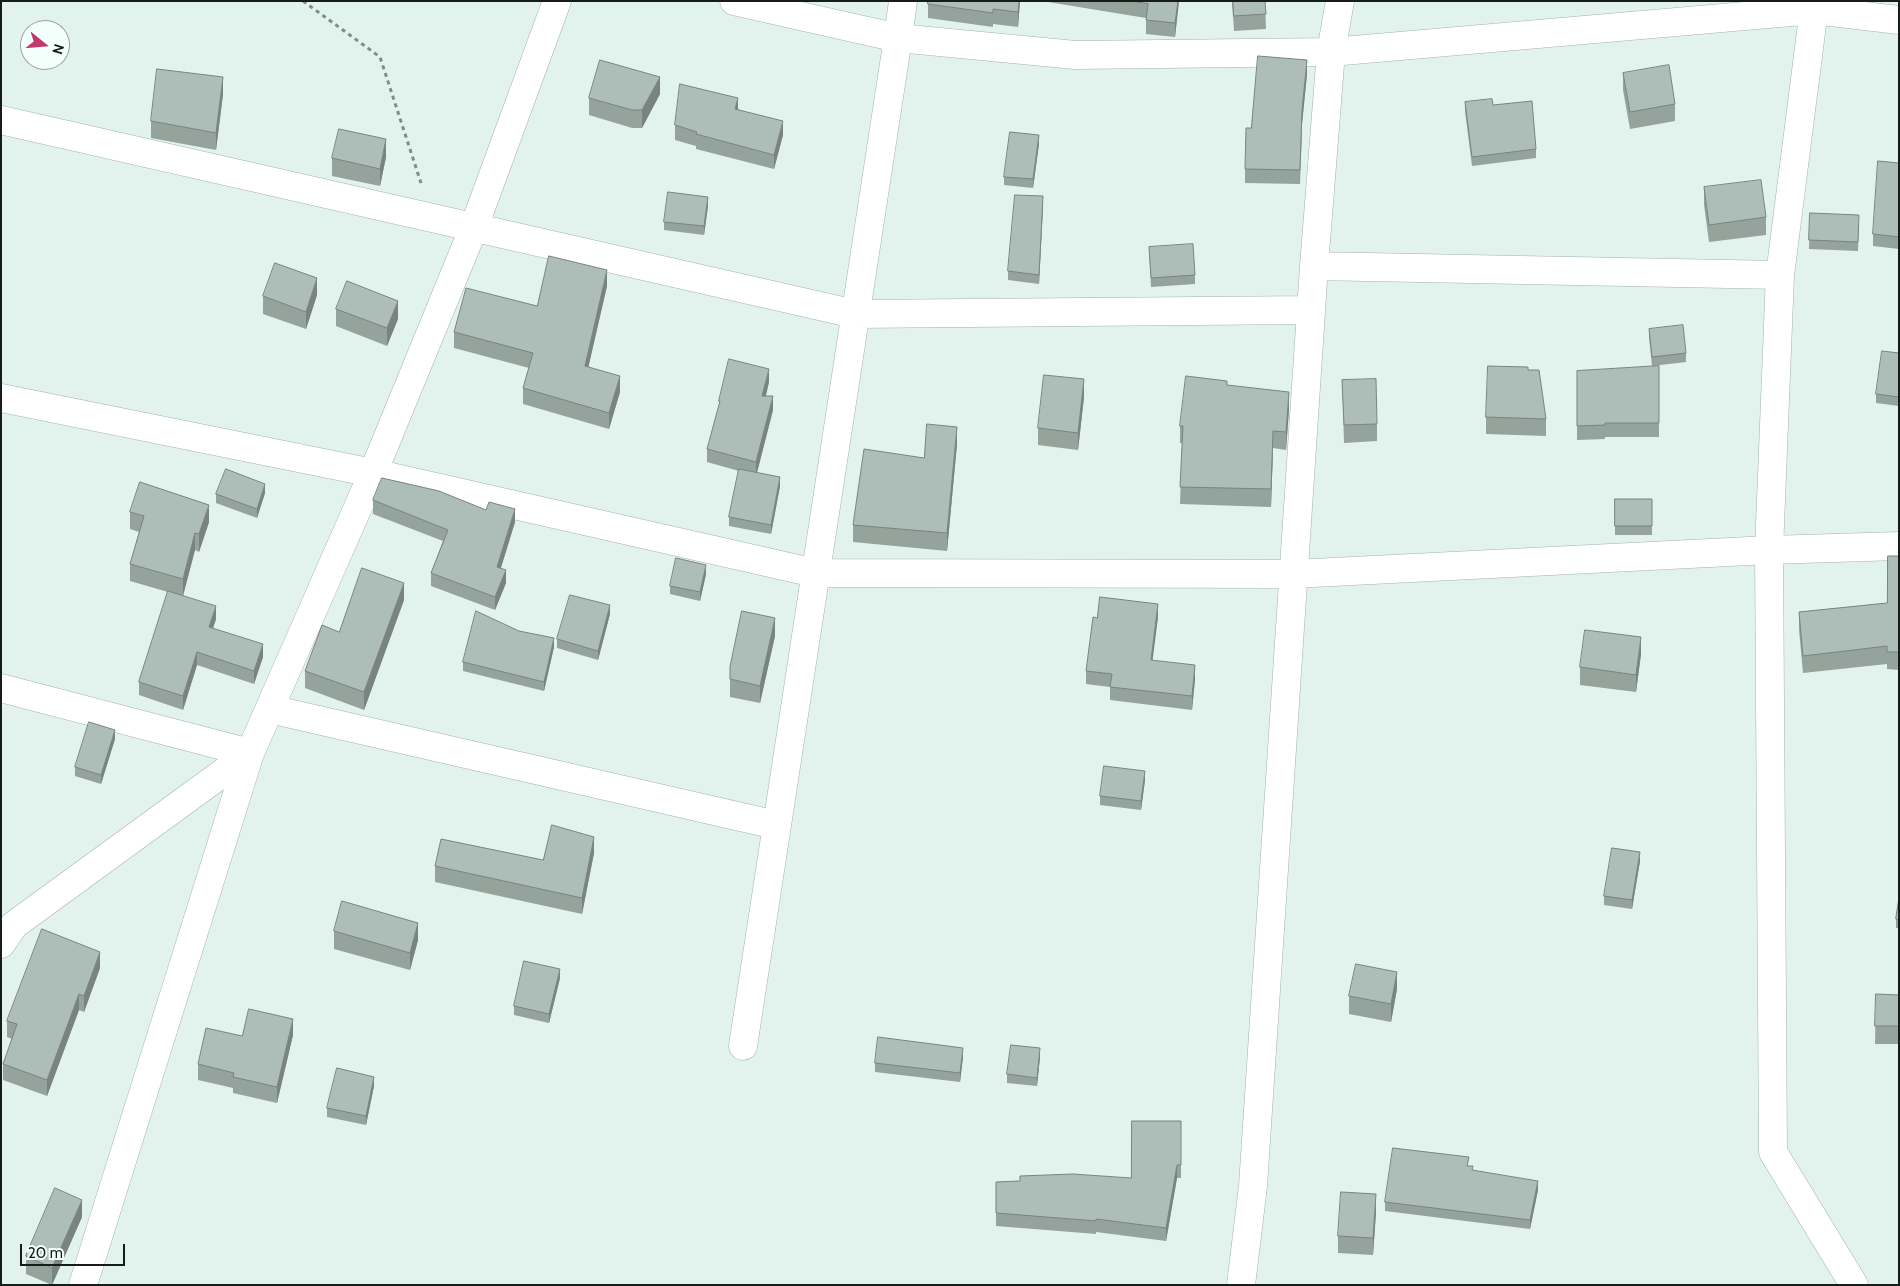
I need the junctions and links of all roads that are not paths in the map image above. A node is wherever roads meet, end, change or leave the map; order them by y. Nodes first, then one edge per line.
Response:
1 (557, 1) edge
2 (734, 1) edge
3 (903, 1) edge
4 (1340, 1) edge
5 (1815, 6) edge
6 (1899, 20) edge
7 (898, 38) junction
8 (1330, 52) junction
9 (1, 120) edge
10 (474, 227) junction
11 (1314, 266) junction
12 (1780, 275) junction
13 (1311, 310) junction
14 (854, 314) junction
15 (1, 398) edge
16 (373, 473) junction
17 (1899, 546) edge
18 (1769, 550) junction
19 (815, 573) junction
20 (1293, 574) junction
21 (1, 688) edge
22 (270, 709) junction
23 (250, 753) junction
24 (776, 825) junction
25 (6, 931) edge
26 (743, 1046) dead end
27 (83, 1285) edge
28 (1242, 1285) edge
29 (1854, 1285) edge

1 - 10 street
2 - 7 street
3 - 7 street
4 - 8 street
5 - 6 street
5 - 8 street
5 - 12 street
7 - 8 street
7 - 14 street
8 - 11 street
9 - 10 street
10 - 14 street
10 - 16 street
11 - 12 street
11 - 13 street
12 - 18 street
13 - 14 street
13 - 20 street
14 - 19 street
15 - 16 street
16 - 19 street
16 - 22 street
17 - 18 street
18 - 20 street
18 - 29 street
19 - 20 street
19 - 24 street
20 - 28 street
21 - 23 street
22 - 23 street
22 - 24 street
23 - 25 street
23 - 27 street
24 - 26 street

